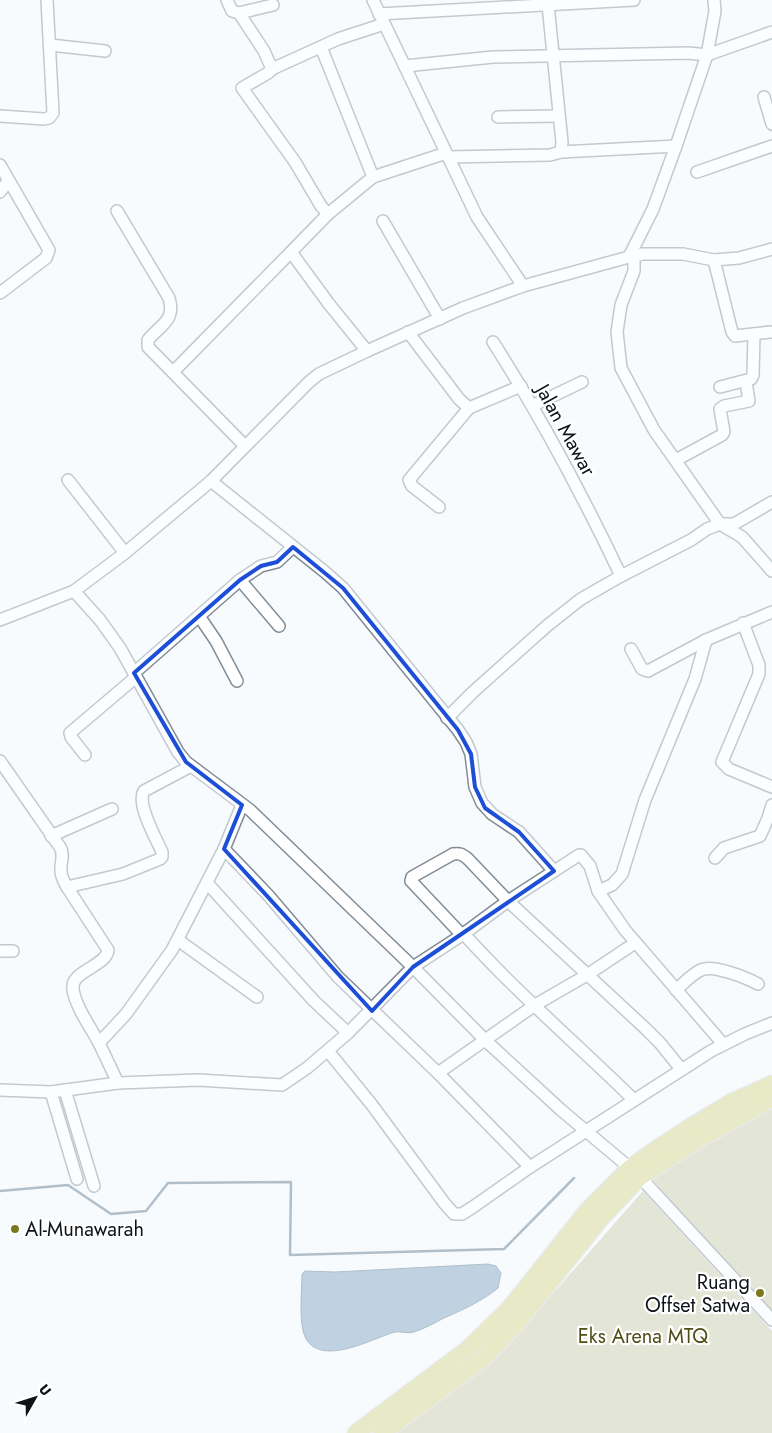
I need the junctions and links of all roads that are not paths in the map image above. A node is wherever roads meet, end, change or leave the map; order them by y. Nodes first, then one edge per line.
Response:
1 (47, 0) edge
2 (227, 0) edge
3 (373, 0) edge
4 (634, 0) edge
5 (714, 0) edge
6 (548, 4) junction
7 (273, 5) dead end
8 (239, 13) junction
9 (382, 19) junction
10 (772, 32) edge
11 (50, 45) junction
12 (321, 47) junction
13 (105, 51) dead end
14 (553, 55) junction
15 (707, 55) junction
16 (404, 66) junction
17 (272, 69) junction
18 (764, 97) dead end
19 (0, 116) edge
20 (498, 116) dead end
21 (559, 116) junction
22 (772, 124) edge
23 (676, 146) junction
24 (772, 146) edge
25 (561, 152) junction
26 (447, 155) junction
27 (0, 165) edge
28 (697, 172) dead end
29 (373, 177) junction
30 (8, 181) junction
31 (0, 192) edge
32 (117, 212) dead end
33 (328, 214) junction
34 (383, 221) dead end
35 (772, 249) edge
36 (291, 252) junction
37 (631, 257) junction
38 (714, 260) junction
39 (523, 286) junction
40 (0, 293) edge
41 (440, 319) junction
42 (408, 332) junction
43 (770, 332) dead end
44 (754, 334) junction
45 (493, 342) dead end
46 (367, 351) junction
47 (173, 372) junction
48 (582, 382) dead end
49 (746, 382) junction
50 (521, 386) junction
51 (720, 386) dead end
52 (532, 406) junction
53 (469, 408) junction
54 (245, 446) junction
55 (676, 460) junction
56 (68, 480) dead end
57 (211, 480) junction
58 (772, 502) edge
59 (440, 507) dead end
60 (720, 524) junction
61 (294, 547) junction
62 (125, 553) junction
63 (772, 571) edge
64 (621, 576) junction
65 (240, 580) junction
66 (74, 591) junction
67 (772, 612) edge
68 (199, 616) junction
69 (0, 620) edge
70 (743, 623) junction
71 (279, 626) dead end
72 (706, 640) junction
73 (631, 649) dead end
74 (135, 675) junction
75 (237, 681) dead end
76 (447, 718) junction
77 (85, 755) dead end
78 (0, 760) edge
79 (191, 766) junction
80 (3, 774) edge
81 (772, 786) edge
82 (242, 805) junction
83 (772, 805) edge
84 (112, 809) dead end
85 (770, 819) edge
86 (52, 836) junction
87 (224, 849) junction
88 (715, 858) dead end
89 (554, 871) junction
90 (207, 884) junction
91 (67, 887) junction
92 (598, 891) junction
93 (508, 901) junction
94 (462, 934) junction
95 (178, 940) junction
96 (635, 943) junction
97 (0, 951) edge
98 (13, 951) dead end
99 (413, 967) junction
100 (587, 975) junction
101 (758, 984) dead end
102 (676, 990) junction
103 (257, 996) dead end
104 (535, 1005) junction
105 (372, 1011) junction
106 (772, 1023) edge
107 (348, 1033) junction
108 (485, 1040) junction
109 (99, 1043) junction
110 (723, 1044) junction
111 (328, 1051) junction
112 (681, 1069) junction
113 (438, 1073) junction
114 (118, 1083) junction
115 (772, 1084) edge
116 (0, 1090) edge
117 (65, 1090) junction
118 (51, 1092) junction
119 (772, 1099) edge
120 (634, 1100) junction
121 (735, 1110) junction
122 (586, 1130) junction
123 (530, 1167) junction
124 (635, 1173) junction
125 (77, 1179) dead end
126 (94, 1186) dead end
127 (772, 1320) edge
128 (356, 1433) edge
129 (382, 1433) edge

1 - 11 street
2 - 8 street
3 - 9 street
4 - 6 street
5 - 15 street
6 - 9 street
6 - 14 street
7 - 8 street
8 - 17 street
9 - 12 street
9 - 16 street
10 - 15 street
11 - 13 street
11 - 19 street
12 - 17 street
12 - 29 street
14 - 15 street
14 - 16 street
14 - 21 street
15 - 23 street
16 - 26 street
17 - 33 street
18 - 22 street
20 - 21 street
21 - 25 street
23 - 25 street
23 - 37 street
24 - 28 street
25 - 26 street
26 - 29 street
26 - 39 street
27 - 30 street
29 - 33 street
30 - 31 street
30 - 40 street
32 - 47 street
33 - 36 street
34 - 41 street
35 - 38 street
36 - 46 street
36 - 47 street
37 - 38 street
37 - 39 street
37 - 55 street
38 - 44 street
39 - 41 street
41 - 42 street
42 - 46 street
42 - 53 street
43 - 44 street
44 - 49 street
45 - 50 street
46 - 54 street
47 - 54 street
48 - 52 street
49 - 51 street
49 - 55 street
50 - 52 street, Jalan Mawar
50 - 53 street, Jalan Mawar
52 - 64 street, Jalan Mawar
53 - 59 street
54 - 57 street
55 - 60 street
56 - 62 street
57 - 61 street
57 - 62 street
58 - 60 street
60 - 63 street
60 - 64 street
61 - 65 street
61 - 76 street
62 - 66 street
64 - 76 street
65 - 68 street
65 - 71 street
66 - 69 street
66 - 74 street
67 - 70 street
68 - 74 street
68 - 75 street
70 - 72 street
70 - 81 street
72 - 73 street
72 - 92 street
74 - 77 street
74 - 79 street
76 - 89 street
78 - 80 street
79 - 82 street
79 - 91 street
80 - 86 street
82 - 87 street
82 - 99 street
83 - 85 street
84 - 86 street
85 - 88 street
86 - 91 street
87 - 90 street
87 - 105 street
89 - 92 street
89 - 93 street
90 - 95 street
90 - 107 street
91 - 109 street
92 - 96 street
93 - 94 street
93 - 94 street
93 - 100 street
94 - 99 street
94 - 104 street
95 - 103 street
95 - 109 street
96 - 100 street
96 - 102 street
97 - 98 street
99 - 105 street
99 - 108 street
100 - 104 street
100 - 112 street
101 - 102 street
102 - 110 street
104 - 108 street
104 - 120 street
105 - 107 street
105 - 113 street
106 - 110 street
107 - 111 street
108 - 113 street
108 - 122 street
109 - 114 street
110 - 112 street
111 - 114 street
111 - 123 street
112 - 120 street
113 - 123 street
114 - 117 street
115 - 121 highway
116 - 118 street
117 - 118 street
117 - 126 street
118 - 125 street
119 - 121 highway
120 - 122 street
121 - 124 highway
122 - 123 street
122 - 124 street
124 - 127 street
124 - 128 highway
124 - 129 highway

